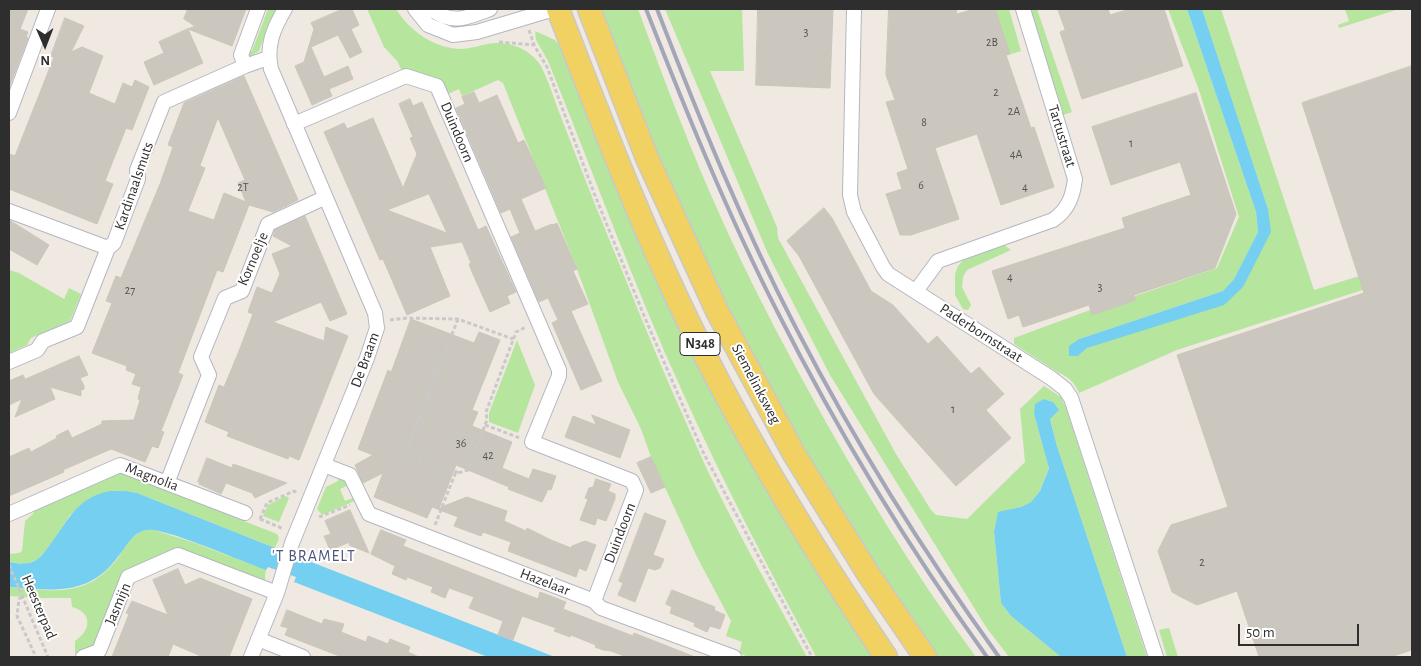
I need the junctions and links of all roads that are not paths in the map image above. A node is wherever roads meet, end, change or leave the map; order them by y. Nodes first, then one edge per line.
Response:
1 (48, 9) edge
2 (258, 9) edge
3 (285, 9) edge
4 (415, 9) edge
5 (431, 9) edge
6 (490, 9) edge
7 (554, 9) edge
8 (558, 9) edge
9 (589, 9) edge
10 (854, 9) edge
11 (1023, 9) edge
12 (268, 58) junction
13 (245, 66) junction
14 (9, 113) edge
15 (294, 124) junction
16 (324, 198) junction
17 (9, 211) edge
18 (108, 248) junction
19 (916, 291) junction
20 (9, 362) edge
21 (324, 465) junction
22 (167, 483) junction
23 (9, 514) edge
24 (245, 514) road end
25 (279, 587) junction
26 (594, 601) junction
27 (258, 639) junction
28 (83, 657) edge
29 (250, 657) edge
30 (303, 657) edge
31 (734, 657) edge
32 (886, 657) edge
33 (925, 657) edge
34 (1156, 657) edge

1 - 14 street
2 - 13 street
3 - 12 street, De Braam
4 - 7 street
5 - 6 street
8 - 32 main road, Siemelinksweg / N348
9 - 33 main road, Siemelinksweg / N348
10 - 19 street, Paderbornstraat
11 - 19 street, Tartustraat
12 - 13 street, Kardinaalsmuts
12 - 15 street, De Braam
13 - 18 street, Kardinaalsmuts
15 - 16 street, De Braam
15 - 26 street, Duindoorn
16 - 21 street, De Braam
16 - 22 street, Kornoelje
17 - 18 street
18 - 20 street, Kardinaalsmuts
19 - 34 street, Paderbornstraat
21 - 25 street, De Braam
21 - 26 street, Hazelaar
22 - 23 street, Magnolia
22 - 24 street, Magnolia
25 - 27 street, De Braam
25 - 28 street, Jasmijn
26 - 31 street, Hazelaar
27 - 29 street, De Braam
27 - 30 street

